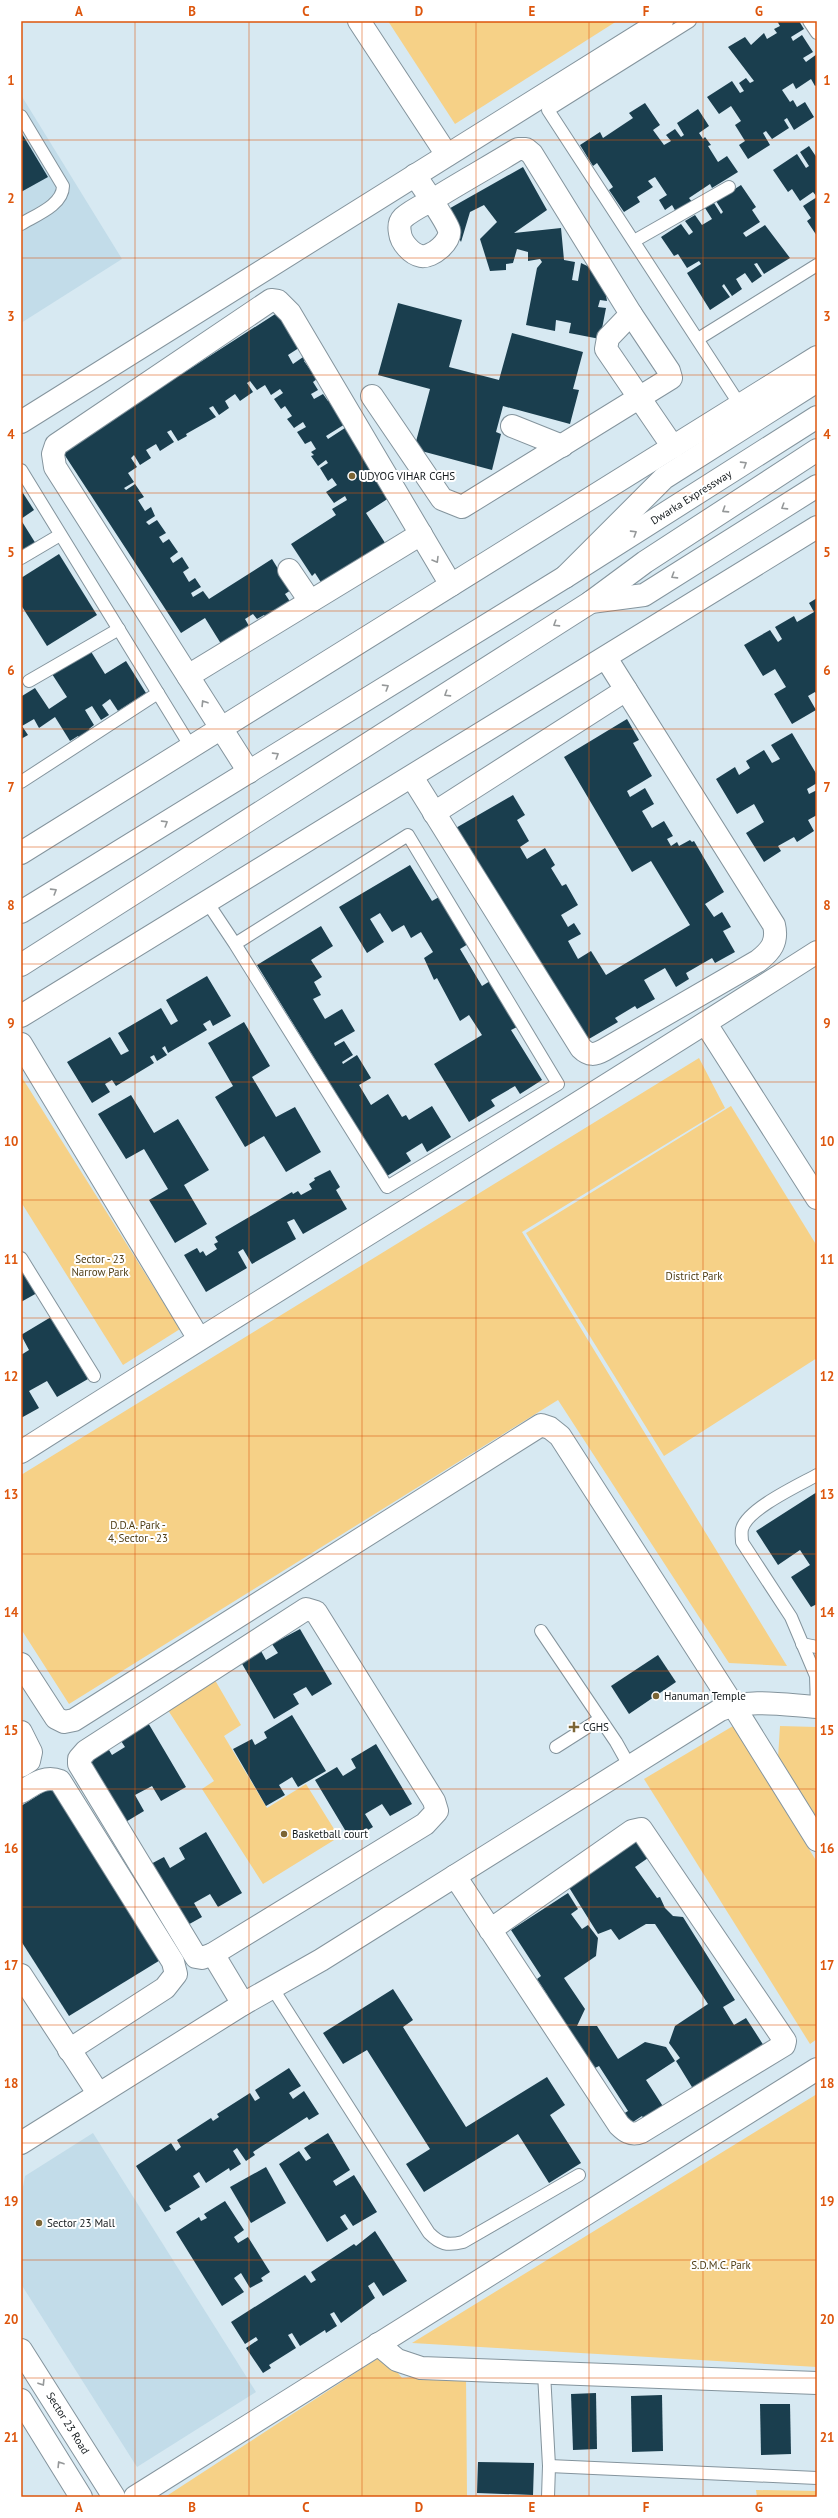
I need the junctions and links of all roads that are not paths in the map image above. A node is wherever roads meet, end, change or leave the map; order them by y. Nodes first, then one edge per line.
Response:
1 (359, 21) edge
2 (662, 21) edge
3 (690, 21) edge
4 (810, 21) edge
5 (817, 32) edge
6 (21, 116) edge
7 (447, 156) junction
8 (416, 175) junction
9 (729, 187) dead end
10 (21, 224) edge
11 (634, 241) junction
12 (817, 265) edge
13 (632, 314) junction
14 (698, 339) junction
15 (817, 357) edge
16 (817, 381) edge
17 (372, 396) dead end
18 (639, 398) junction
19 (740, 405) junction
20 (817, 417) edge
21 (21, 422) edge
22 (512, 426) dead end
23 (562, 446) junction
24 (673, 447) junction
25 (817, 450) edge
26 (21, 470) edge
27 (817, 486) edge
28 (817, 527) edge
29 (421, 534) junction
30 (60, 535) junction
31 (21, 558) edge
32 (289, 570) dead end
33 (565, 577) junction
34 (451, 585) junction
35 (310, 601) junction
36 (590, 602) junction
37 (119, 629) junction
38 (606, 658) junction
39 (188, 676) junction
40 (29, 681) dead end
41 (626, 690) junction
42 (158, 693) junction
43 (221, 729) junction
44 (191, 747) junction
45 (249, 772) junction
46 (412, 777) junction
47 (21, 782) edge
48 (434, 813) junction
49 (21, 853) edge
50 (207, 902) junction
51 (21, 912) edge
52 (235, 944) junction
53 (817, 952) edge
54 (21, 965) edge
55 (21, 1016) edge
56 (706, 1024) junction
57 (21, 1044) edge
58 (817, 1198) edge
59 (21, 1258) edge
60 (199, 1339) junction
61 (94, 1376) dead end
62 (21, 1452) edge
63 (817, 1475) edge
64 (541, 1631) dead end
65 (802, 1644) junction
66 (817, 1646) edge
67 (21, 1664) edge
68 (733, 1705) junction
69 (817, 1706) edge
70 (600, 1719) junction
71 (21, 1732) edge
72 (556, 1747) dead end
73 (21, 1766) edge
74 (630, 1767) junction
75 (21, 1792) edge
76 (817, 1840) edge
77 (454, 1876) junction
78 (490, 1930) junction
79 (212, 1954) junction
80 (21, 1975) edge
81 (273, 1989) junction
82 (243, 2004) junction
83 (69, 2050) junction
84 (817, 2069) edge
85 (98, 2093) junction
86 (21, 2143) edge
87 (579, 2175) dead end
88 (378, 2344) junction
89 (21, 2350) edge
90 (544, 2373) junction
91 (817, 2383) edge
92 (21, 2400) edge
93 (549, 2466) junction
94 (817, 2478) edge
95 (81, 2497) edge
96 (114, 2497) edge
97 (134, 2497) edge
98 (548, 2497) edge

1 - 7 main road
2 - 7 main road
3 - 11 lane
4 - 5 lane
6 - 10 lane
7 - 8 main road
8 - 13 main road
8 - 21 main road
9 - 11 lane
11 - 14 lane
12 - 14 lane
13 - 18 main road
13 - 18 main road
14 - 19 lane
15 - 19 main road
16 - 33 main road
17 - 23 main road
18 - 23 main road
18 - 24 main road
19 - 24 main road
33 -> 20 main road, Dwarka Expressway
22 - 23 main road
24 - 34 main road
25 -> 36 main road
26 - 30 lane
27 -> 36 main road
28 - 38 main road
29 -> 34 main road
29 - 35 main road
29 - 39 main road
30 - 31 lane
30 - 37 lane
32 - 35 main road
45 -> 33 main road
34 - 43 main road
35 - 39 main road
36 -> 54 main road
37 - 40 lane
37 - 42 lane
38 - 41 main road
38 - 46 main road
43 -> 39 main road
41 - 48 main road
41 - 48 main road
42 - 44 lane
42 - 47 lane
43 - 44 main road
43 - 45 main road
44 - 49 main road
51 -> 45 main road
46 - 48 main road
46 - 50 main road
50 - 52 lane
50 - 55 main road
52 - 52 lane
53 - 56 main road
56 - 58 main road
56 - 60 main road
57 - 60 main road
59 - 61 lane
60 - 62 main road
63 - 65 lane
64 - 70 lane
65 - 66 lane
65 - 69 lane
67 - 68 main road
68 - 69 main road
68 - 74 main road
68 - 76 main road
70 - 72 lane
70 - 74 lane
71 - 73 main road
74 - 77 main road
75 - 83 main road
77 - 78 main road
77 - 81 main road
78 - 78 main road
79 - 79 main road
79 - 82 main road
80 - 83 main road
81 - 82 main road
81 - 87 lane
82 - 85 main road
83 - 85 main road
84 - 88 main road
85 - 86 main road
88 - 90 main road
88 - 97 main road
89 -> 96 main road, Sector 23 Road
90 - 91 main road
90 - 93 lane
95 -> 92 main road
93 - 94 lane
93 - 98 lane

